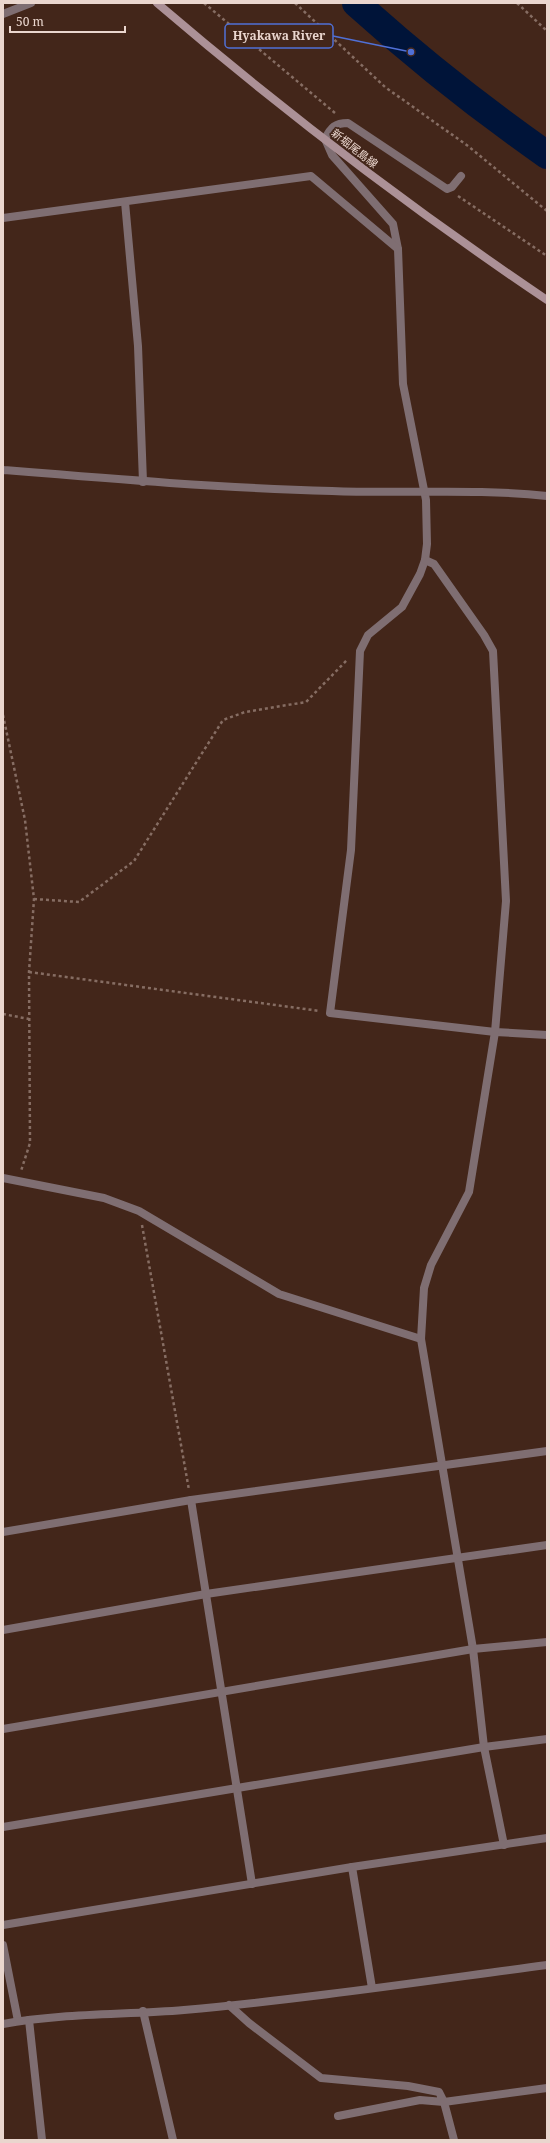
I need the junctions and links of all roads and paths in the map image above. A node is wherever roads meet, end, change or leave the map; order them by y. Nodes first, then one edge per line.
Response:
1 (31, 3) edge
2 (157, 3) edge
3 (204, 3) edge
4 (295, 3) edge
5 (517, 3) edge
6 (3, 14) edge
7 (547, 31) edge
8 (348, 123) junction
9 (325, 139) junction
10 (461, 176) dead end
11 (446, 189) junction
12 (125, 202) junction
13 (547, 211) edge
14 (3, 218) edge
15 (398, 249) junction
16 (547, 256) edge
17 (547, 300) edge
18 (3, 470) edge
19 (143, 482) junction
20 (423, 492) junction
21 (547, 496) edge
22 (425, 560) junction
23 (360, 651) junction
24 (3, 715) edge
25 (34, 898) junction
26 (29, 972) junction
27 (330, 1013) junction
28 (3, 1014) edge
29 (29, 1019) junction
30 (495, 1032) junction
31 (547, 1035) edge
32 (3, 1178) edge
33 (18, 1181) junction
34 (139, 1211) junction
35 (421, 1339) junction
36 (547, 1451) edge
37 (442, 1464) junction
38 (191, 1500) junction
39 (3, 1532) edge
40 (547, 1545) edge
41 (459, 1556) junction
42 (206, 1594) junction
43 (3, 1630) edge
44 (547, 1642) edge
45 (473, 1649) junction
46 (221, 1691) junction
47 (3, 1729) edge
48 (547, 1739) edge
49 (484, 1747) junction
50 (237, 1789) junction
51 (3, 1827) edge
52 (547, 1838) edge
53 (504, 1845) junction
54 (352, 1867) junction
55 (252, 1884) junction
56 (3, 1925) edge
57 (3, 1945) edge
58 (547, 1965) edge
59 (372, 1988) junction
60 (229, 2005) junction
61 (143, 2011) junction
62 (29, 2020) junction
63 (18, 2021) junction
64 (3, 2024) edge
65 (547, 2088) edge
66 (444, 2102) junction
67 (338, 2116) dead end
68 (42, 2140) edge
69 (174, 2140) edge
70 (454, 2140) edge

1 - 6 street
2 - 9 main road, 新堀尾島線
3 - 8 path
4 - 13 path
5 - 7 path
8 - 9 street
8 - 11 street
9 - 15 street
9 - 17 main road, 新堀尾島線
10 - 11 street
11 - 16 path
12 - 14 street
12 - 15 street
12 - 19 street
15 - 20 street
18 - 19 street
19 - 20 street
20 - 21 street
20 - 22 street
22 - 23 street
22 - 30 street
23 - 25 path
23 - 27 street
24 - 25 path
25 - 26 path
26 - 27 path
26 - 29 path
27 - 30 street
28 - 29 path
29 - 33 path
30 - 31 street
30 - 35 street
32 - 33 street
33 - 34 street
34 - 35 street
34 - 38 path
35 - 37 street
36 - 37 street
37 - 38 street
37 - 41 street
38 - 39 street
38 - 42 street
40 - 41 street
41 - 42 street
41 - 45 street
42 - 43 street
42 - 46 street
44 - 45 street
45 - 46 street
45 - 49 street
46 - 47 street
46 - 50 street
48 - 49 street
49 - 50 street
49 - 53 street
50 - 51 street
50 - 55 street
52 - 53 street
53 - 54 street
54 - 55 street
54 - 59 street
55 - 56 street
57 - 63 street
58 - 59 street
59 - 60 street
60 - 61 street
60 - 66 street
61 - 62 street
61 - 69 street
62 - 63 street
62 - 68 street
63 - 64 street
65 - 66 street
66 - 67 street
66 - 70 street

